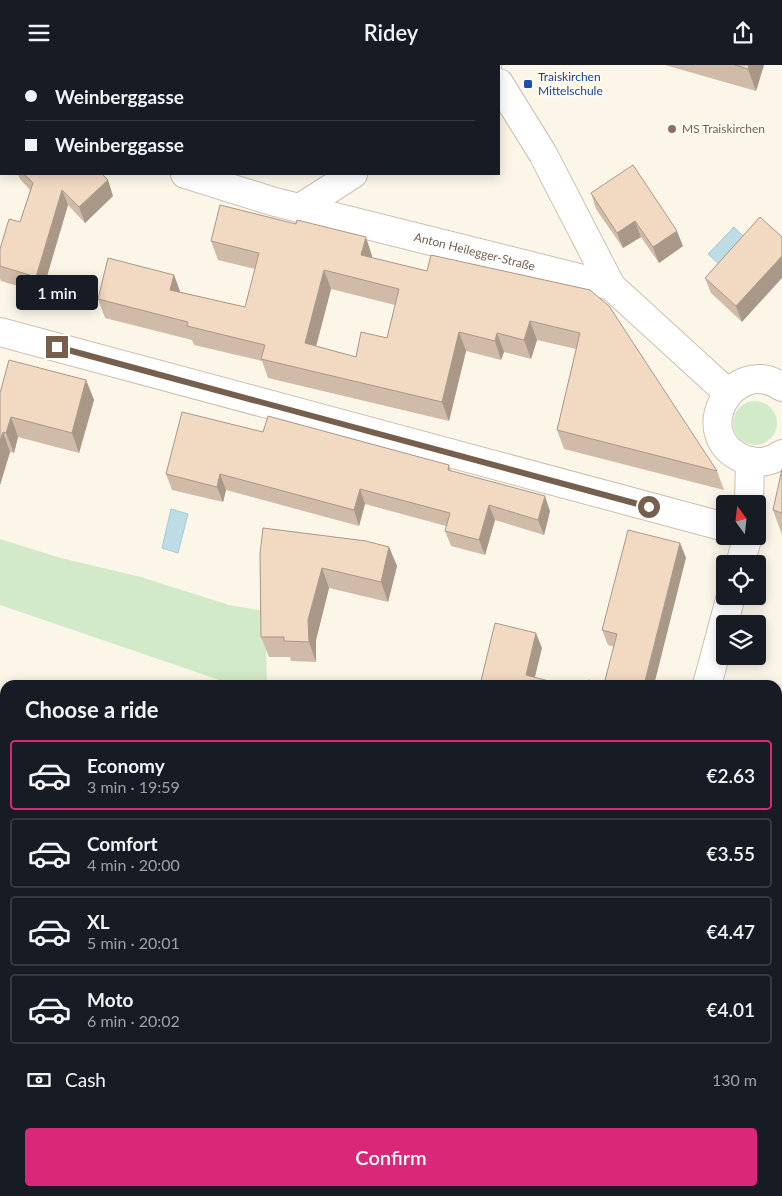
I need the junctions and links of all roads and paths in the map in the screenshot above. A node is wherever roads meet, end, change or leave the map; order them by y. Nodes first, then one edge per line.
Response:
1 (500, 85) edge
2 (188, 175) edge
3 (351, 175) edge
4 (300, 208) junction
5 (611, 286) junction
6 (0, 332) edge
7 (781, 386) edge
8 (728, 393) junction
9 (782, 454) edge
10 (750, 461) junction
11 (749, 495) edge
12 (716, 525) edge
13 (729, 605) edge
14 (708, 680) edge

1 - 5 street
2 - 4 street, Anton Heilegger-Straße
3 - 4 street
4 - 5 street, Anton Heilegger-Straße
5 - 8 street, Anton Heilegger-Straße
6 - 12 street
7 - 8 street
8 - 10 street
9 - 10 street
10 - 11 street
13 - 14 street

